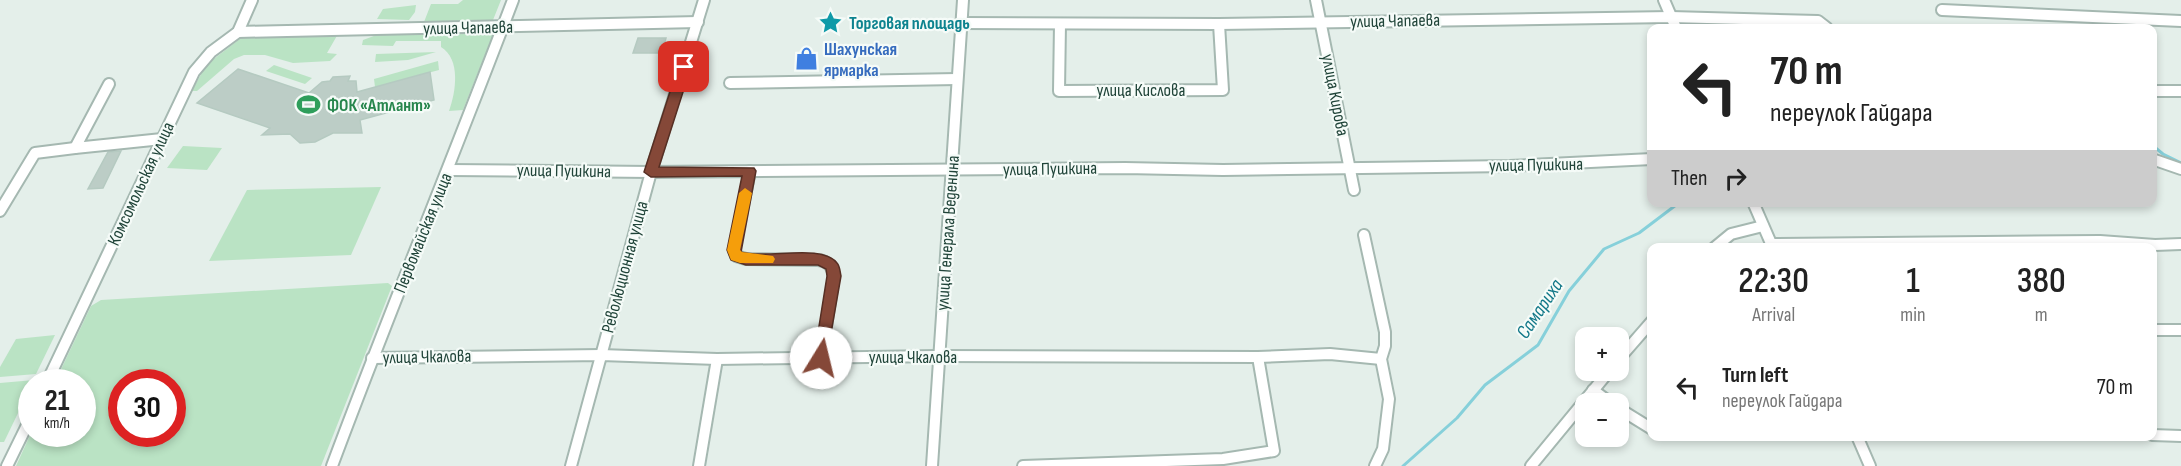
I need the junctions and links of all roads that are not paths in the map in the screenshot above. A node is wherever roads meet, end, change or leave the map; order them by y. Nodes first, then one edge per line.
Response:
1 (252, 0) edge
2 (513, 0) edge
3 (704, 0) edge
4 (963, 0) edge
5 (1316, 0) edge
6 (1664, 0) edge
7 (2004, 0) edge
8 (1942, 10) dead end
9 (2014, 12) junction
10 (1671, 17) junction
11 (1320, 21) junction
12 (2181, 21) edge
13 (698, 22) junction
14 (961, 24) junction
15 (1060, 24) junction
16 (1219, 24) junction
17 (1674, 24) edge
18 (1822, 24) edge
19 (502, 27) junction
20 (238, 32) junction
21 (957, 80) junction
22 (730, 82) dead end
23 (109, 84) dead end
24 (2157, 91) edge
25 (2181, 91) edge
26 (162, 139) junction
27 (75, 148) junction
28 (1647, 159) edge
29 (2157, 161) edge
30 (1349, 168) junction
31 (2181, 169) edge
32 (449, 170) junction
33 (750, 171) junction
34 (952, 171) junction
35 (651, 172) junction
36 (1354, 190) dead end
37 (1755, 207) edge
38 (0, 211) edge
39 (1763, 226) junction
40 (1364, 235) dead end
41 (1718, 243) edge
42 (1771, 243) edge
43 (1969, 243) edge
44 (2128, 243) edge
45 (2181, 243) edge
46 (2157, 245) edge
47 (1647, 327) edge
48 (2157, 330) edge
49 (2181, 330) edge
50 (1629, 347) edge
51 (601, 355) junction
52 (939, 356) junction
53 (372, 357) junction
54 (1258, 357) junction
55 (821, 358) junction
56 (717, 359) junction
57 (1381, 359) junction
58 (54, 369) edge
59 (1601, 381) edge
60 (1593, 390) junction
61 (1597, 393) edge
62 (1629, 415) edge
63 (1647, 426) edge
64 (2157, 435) edge
65 (2181, 436) edge
66 (1859, 441) edge
67 (18, 445) edge
68 (8, 466) edge
69 (332, 466) edge
70 (571, 466) edge
71 (699, 466) edge
72 (932, 466) edge
73 (1023, 466) edge
74 (1375, 466) edge
75 (1531, 466) edge
76 (1870, 466) edge

1 - 20 street, Комсомольская улица
2 - 19 street, Первомайская улица
3 - 13 street, Революционная улица
4 - 14 street, улица Генерала Веденина
5 - 11 street, улица Кирова
6 - 10 street
7 - 9 street
8 - 9 street
9 - 12 street
10 - 11 street, улица Чапаева
10 - 17 street
10 - 18 street, улица Чапаева
11 - 16 street, улица Чапаева
11 - 30 street, улица Кирова
13 - 19 street, улица Чапаева
13 - 35 street, Революционная улица
14 - 15 street, улица Чапаева
14 - 21 street, улица Генерала Веденина
15 - 16 street, улица Чапаева
15 - 16 street, улица Кислова
19 - 20 street, улица Чапаева
19 - 32 street, Первомайская улица
20 - 26 street, Комсомольская улица
21 - 22 street
21 - 34 street, улица Генерала Веденина
23 - 27 street
24 - 25 street
26 - 27 street
26 - 58 street, Комсомольская улица
27 - 38 street
28 - 30 street, улица Пушкина
29 - 31 street
30 - 34 street, улица Пушкина
30 - 36 street, улица Кирова
32 - 35 street, улица Пушкина
32 - 53 street, Первомайская улица
33 - 34 street, улица Пушкина
33 - 35 street, улица Пушкина
33 - 55 street
34 - 52 street, улица Генерала Веденина
35 - 51 street, Революционная улица
37 - 39 street
39 - 41 street
39 - 42 street
40 - 57 street
43 - 44 street
45 - 46 street
47 - 50 street
48 - 49 street
51 - 53 street, улица Чкалова
51 - 56 street, улица Чкалова
51 - 70 street, Революционная улица
52 - 54 street, улица Чкалова
52 - 55 street, улица Чкалова
52 - 72 street, улица Генерала Веденина
53 - 69 street, Первомайская улица
54 - 57 street, улица Чкалова
54 - 73 street
55 - 56 street, улица Чкалова
56 - 71 street
57 - 74 street
59 - 60 street
60 - 61 street
60 - 75 street
62 - 63 street
64 - 65 street
66 - 76 street
67 - 68 street

